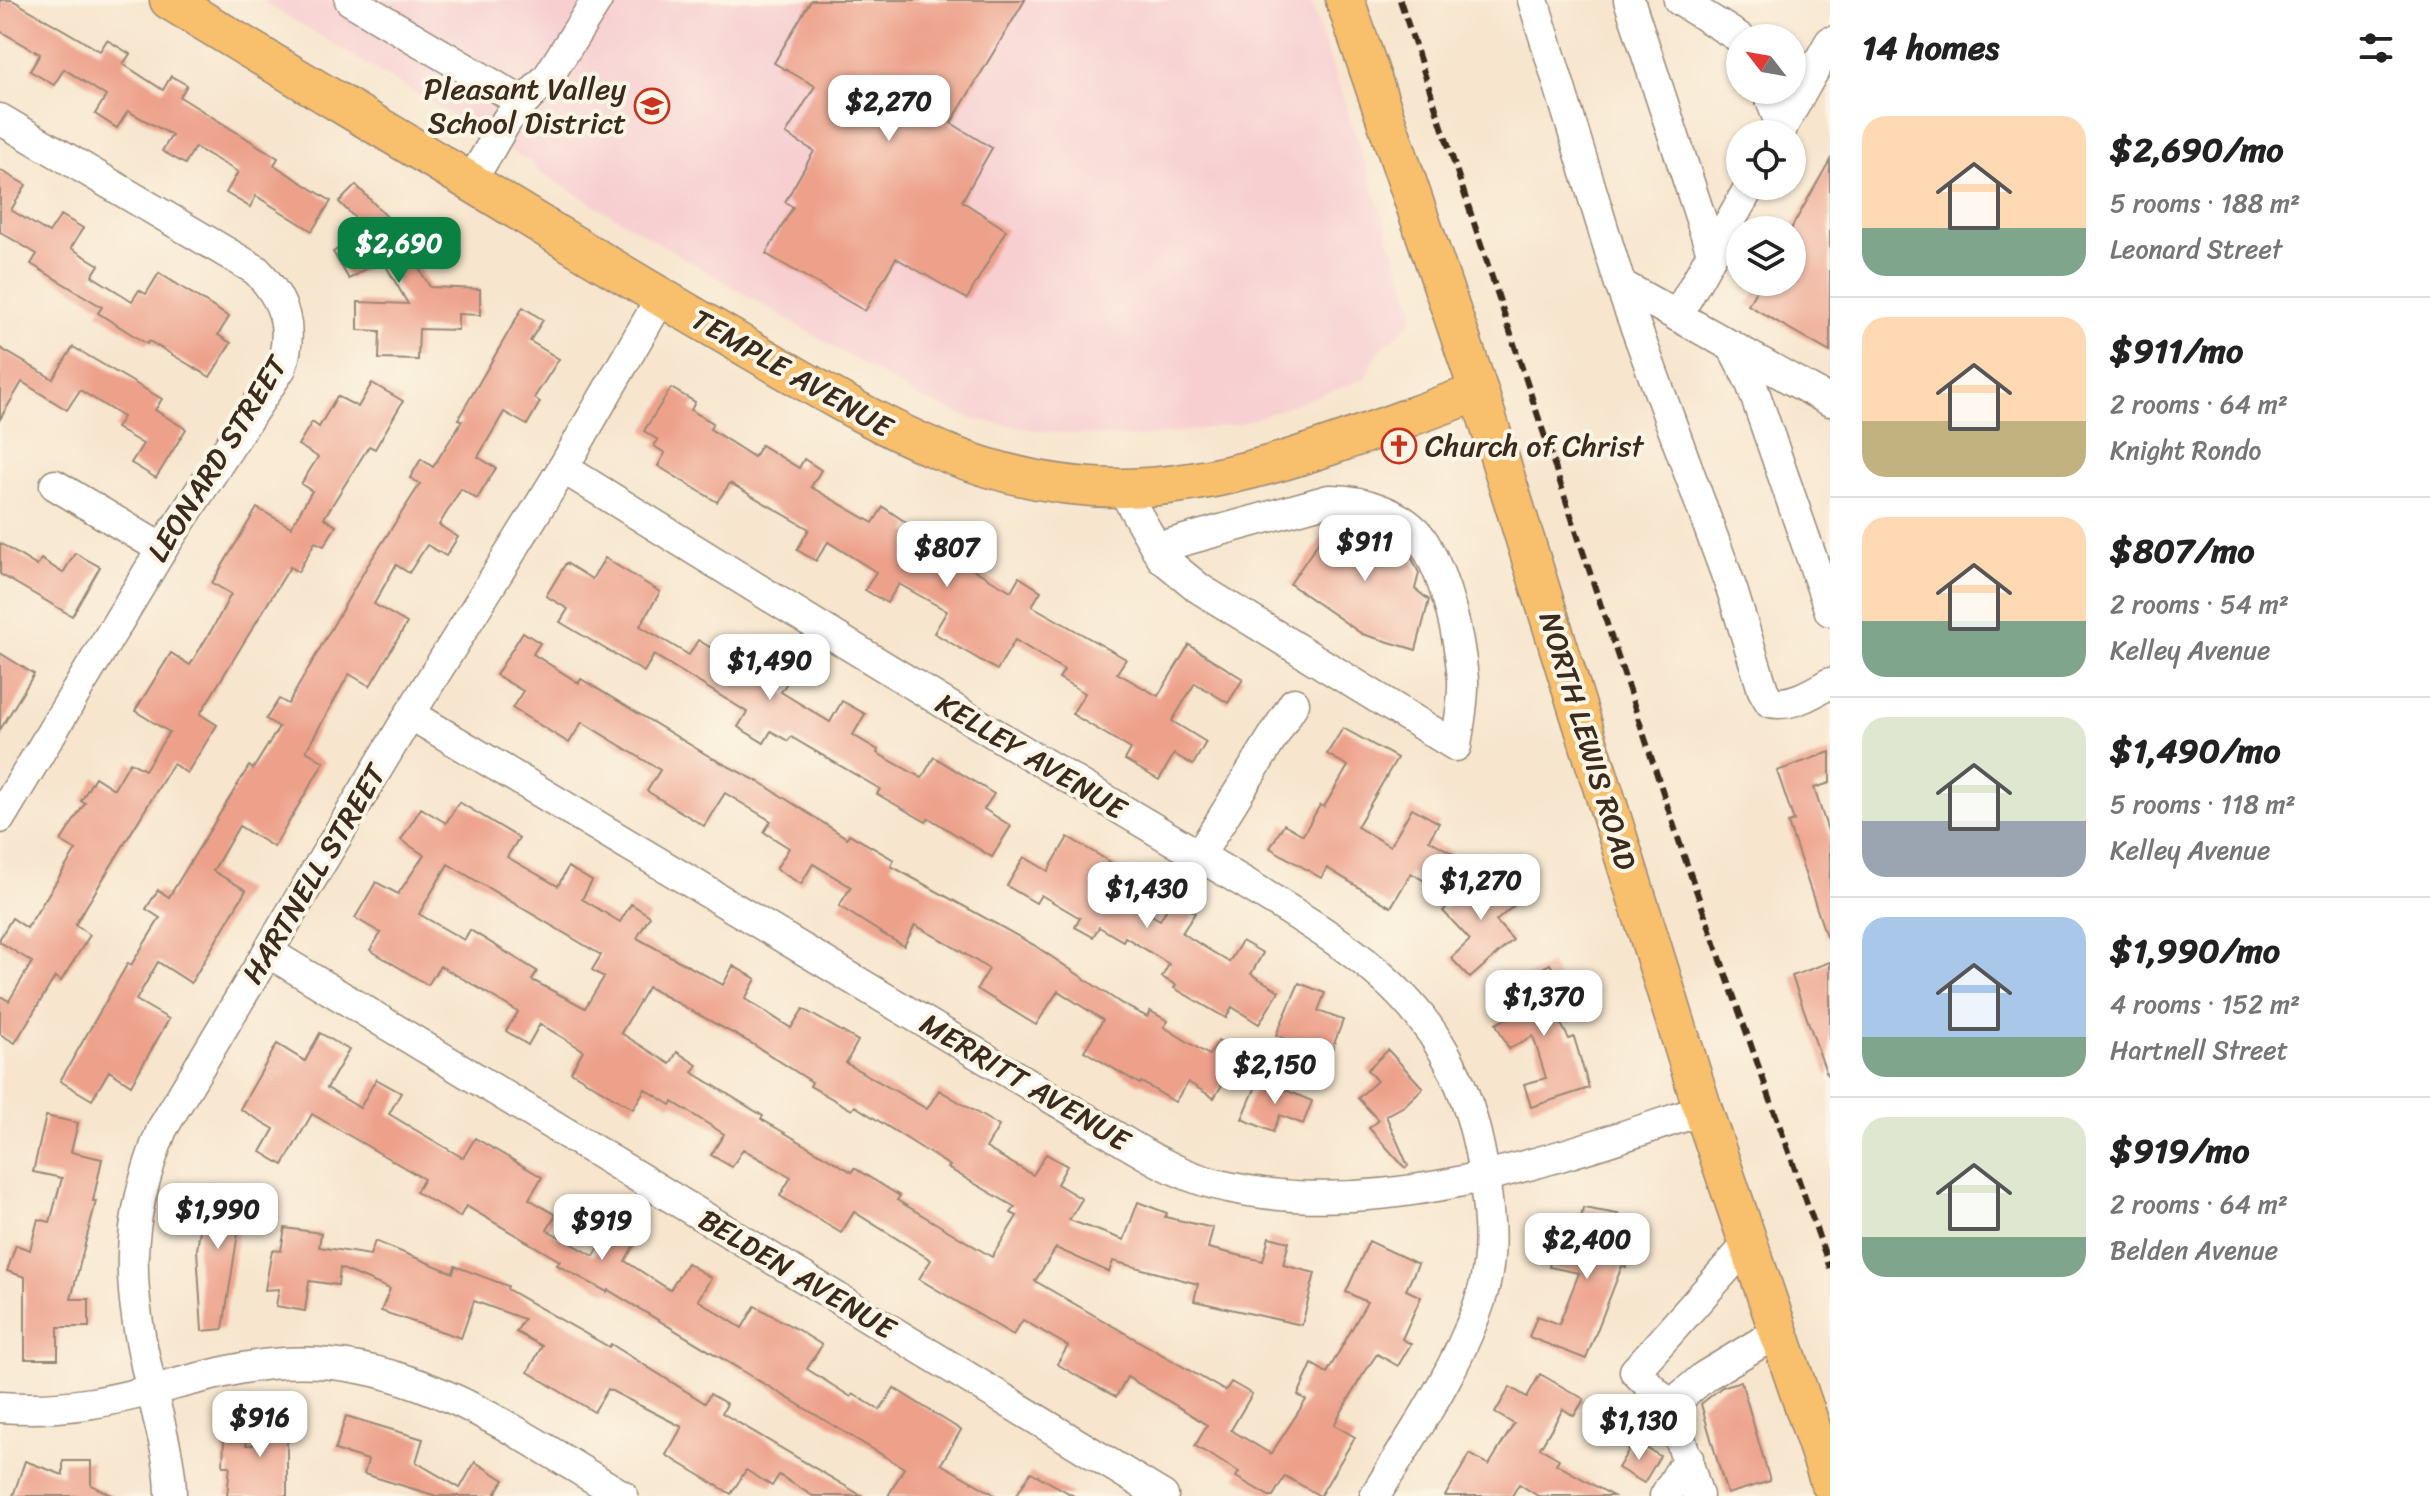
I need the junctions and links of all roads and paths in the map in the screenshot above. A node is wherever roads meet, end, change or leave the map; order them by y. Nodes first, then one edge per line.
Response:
1 (169, 0) edge
2 (350, 0) edge
3 (597, 0) edge
4 (1345, 0) edge
5 (1533, 0) edge
6 (1629, 0) edge
7 (1679, 0) edge
8 (1726, 29) edge
9 (1830, 42) edge
10 (522, 102) junction
11 (0, 119) edge
12 (1786, 120) edge
13 (471, 181) junction
14 (1742, 200) edge
15 (1712, 253) junction
16 (1620, 284) junction
17 (661, 298) junction
18 (1677, 316) junction
19 (1732, 346) junction
20 (1479, 392) junction
21 (1830, 401) edge
22 (563, 468) junction
23 (55, 485) dead end
24 (1122, 488) junction
25 (1156, 548) junction
26 (162, 549) junction
27 (1830, 611) edge
28 (1830, 683) edge
29 (1294, 703) dead end
30 (410, 714) junction
31 (4, 801) edge
32 (1199, 856) junction
33 (268, 952) junction
34 (1703, 1110) junction
35 (1484, 1175) junction
36 (1748, 1244) junction
37 (1778, 1332) junction
38 (152, 1393) junction
39 (1670, 1406) junction
40 (0, 1407) edge
41 (1688, 1458) junction
42 (1830, 1483) edge
43 (171, 1496) edge
44 (623, 1496) edge
45 (1163, 1496) edge
46 (1375, 1496) edge
47 (1665, 1496) edge
48 (1698, 1496) edge

1 - 13 main road, TEMPLE AVENUE
2 - 10 street
3 - 10 street
4 - 20 main road, NORTH LEWIS ROAD
5 - 16 street
6 - 15 street
7 - 8 street
9 - 12 street
10 - 13 street
11 - 26 street, LEONARD STREET
13 - 17 main road, TEMPLE AVENUE
14 - 15 street
15 - 18 street
16 - 18 street
16 - 28 street
17 - 22 street, HARTNELL STREET
17 - 24 main road, TEMPLE AVENUE
18 - 19 street
19 - 21 street
19 - 27 street
20 - 24 main road, TEMPLE AVENUE
20 - 34 main road, NORTH LEWIS ROAD
22 - 30 street, HARTNELL STREET
22 - 32 street, KELLEY AVENUE
23 - 26 street
24 - 25 street
25 - 25 street
26 - 31 street, LEONARD STREET
29 - 32 street
30 - 33 street, HARTNELL STREET
30 - 35 street, MERRITT AVENUE
32 - 35 street, KELLEY AVENUE
33 - 38 street, HARTNELL STREET
33 - 45 street, BELDEN AVENUE
34 - 35 street, MERRITT AVENUE
34 - 36 main road, NORTH LEWIS ROAD
35 - 46 street, KELLEY AVENUE
36 - 37 main road, NORTH LEWIS ROAD
36 - 39 street
37 - 39 street
37 - 42 main road, NORTH LEWIS ROAD
38 - 40 street
38 - 43 street, HARTNELL STREET
38 - 44 street
39 - 41 street
41 - 47 street
41 - 48 street

